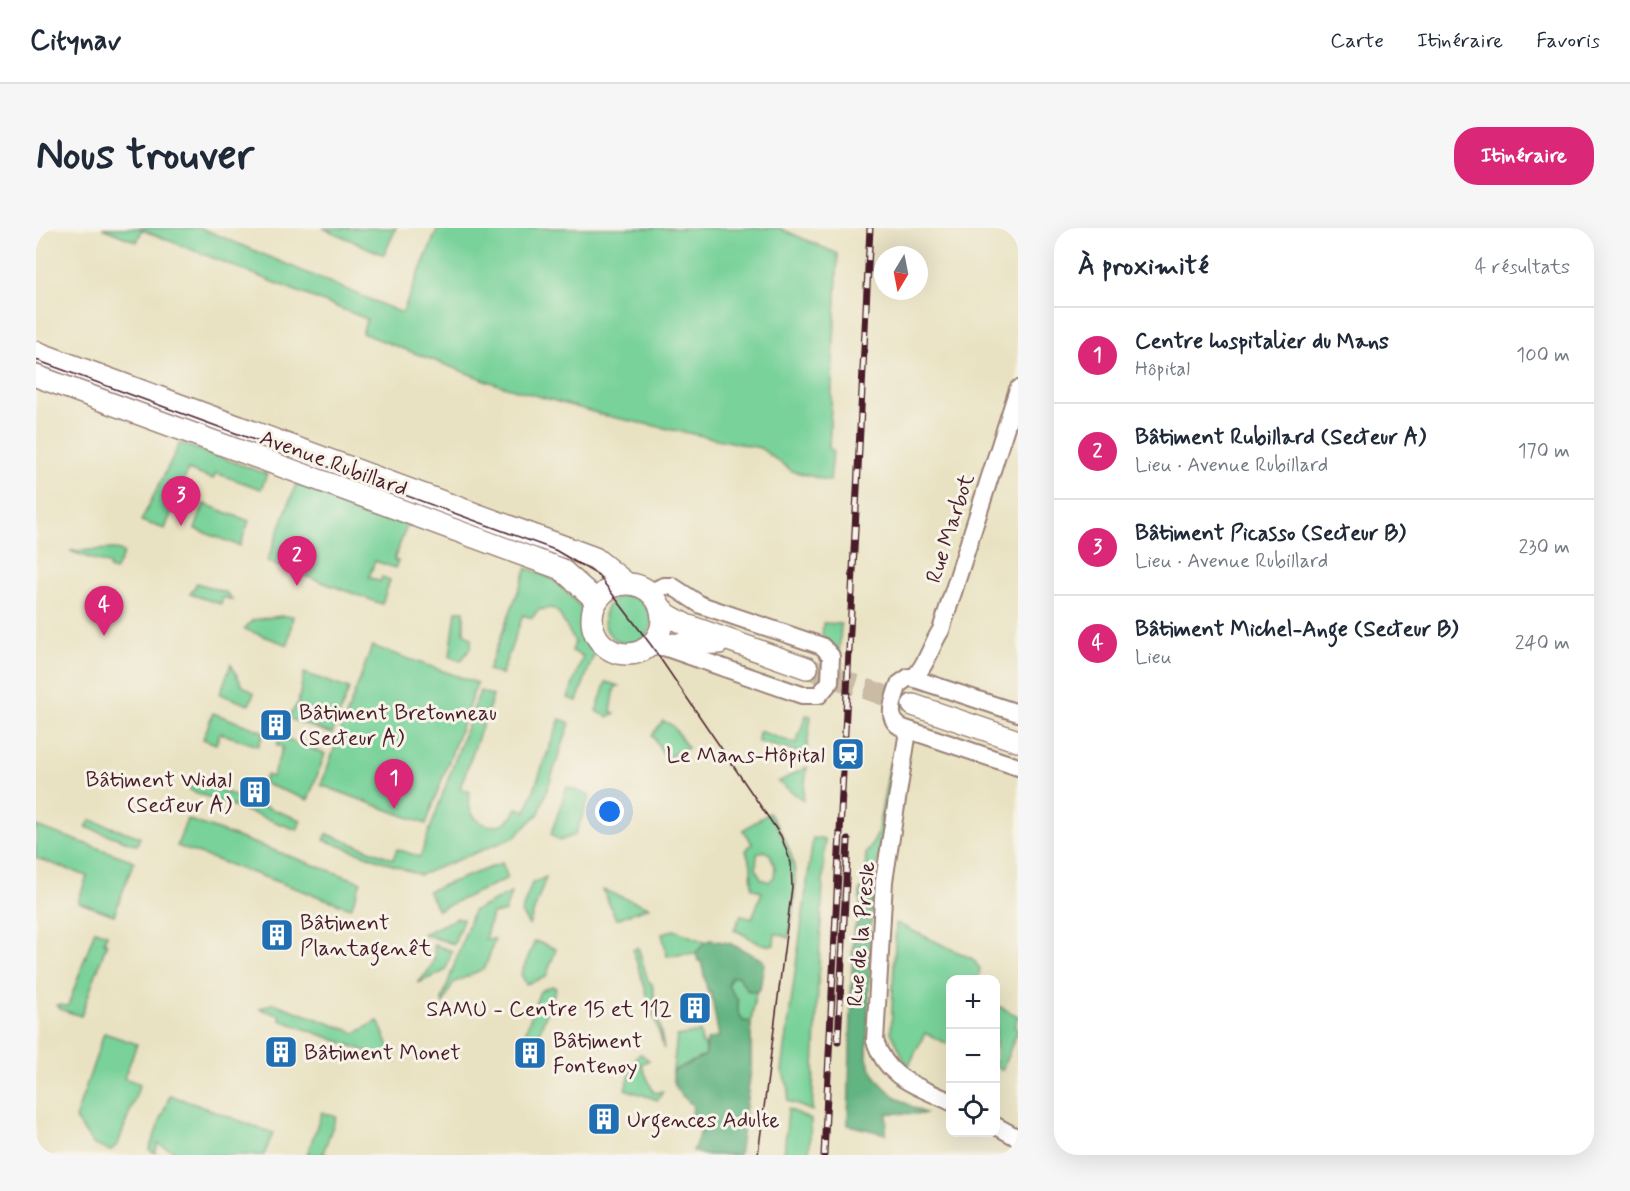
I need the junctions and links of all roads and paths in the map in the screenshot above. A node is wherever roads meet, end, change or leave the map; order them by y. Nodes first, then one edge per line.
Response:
1 (36, 352) edge
2 (36, 376) edge
3 (1018, 388) edge
4 (626, 584) junction
5 (656, 600) junction
6 (597, 601) junction
7 (655, 645) junction
8 (744, 646) junction
9 (807, 668) tunnel mouth
10 (914, 677) junction
11 (913, 705) tunnel mouth
12 (1018, 712) edge
13 (908, 731) junction
14 (1018, 741) edge
15 (1018, 767) edge
16 (946, 1100) edge
17 (1000, 1128) edge
18 (1018, 1138) edge

1 - 4 main road, Avenue Rubillard
2 - 6 main road, Avenue Rubillard
3 - 10 street, Rue Marbot
4 - 5 main road, Avenue Rubillard
4 - 6 main road
5 - 7 main road
5 - 7 street, Avenue Rubillard
5 - 8 main road, Avenue Rubillard
6 - 7 main road, Avenue Rubillard
7 - 8 main road, Avenue Rubillard
8 - 9 main road, Avenue Rubillard
10 - 12 street
10 - 13 street
11 - 14 main road
13 - 15 street
13 - 16 street, Rue de la Presle
17 - 18 street

